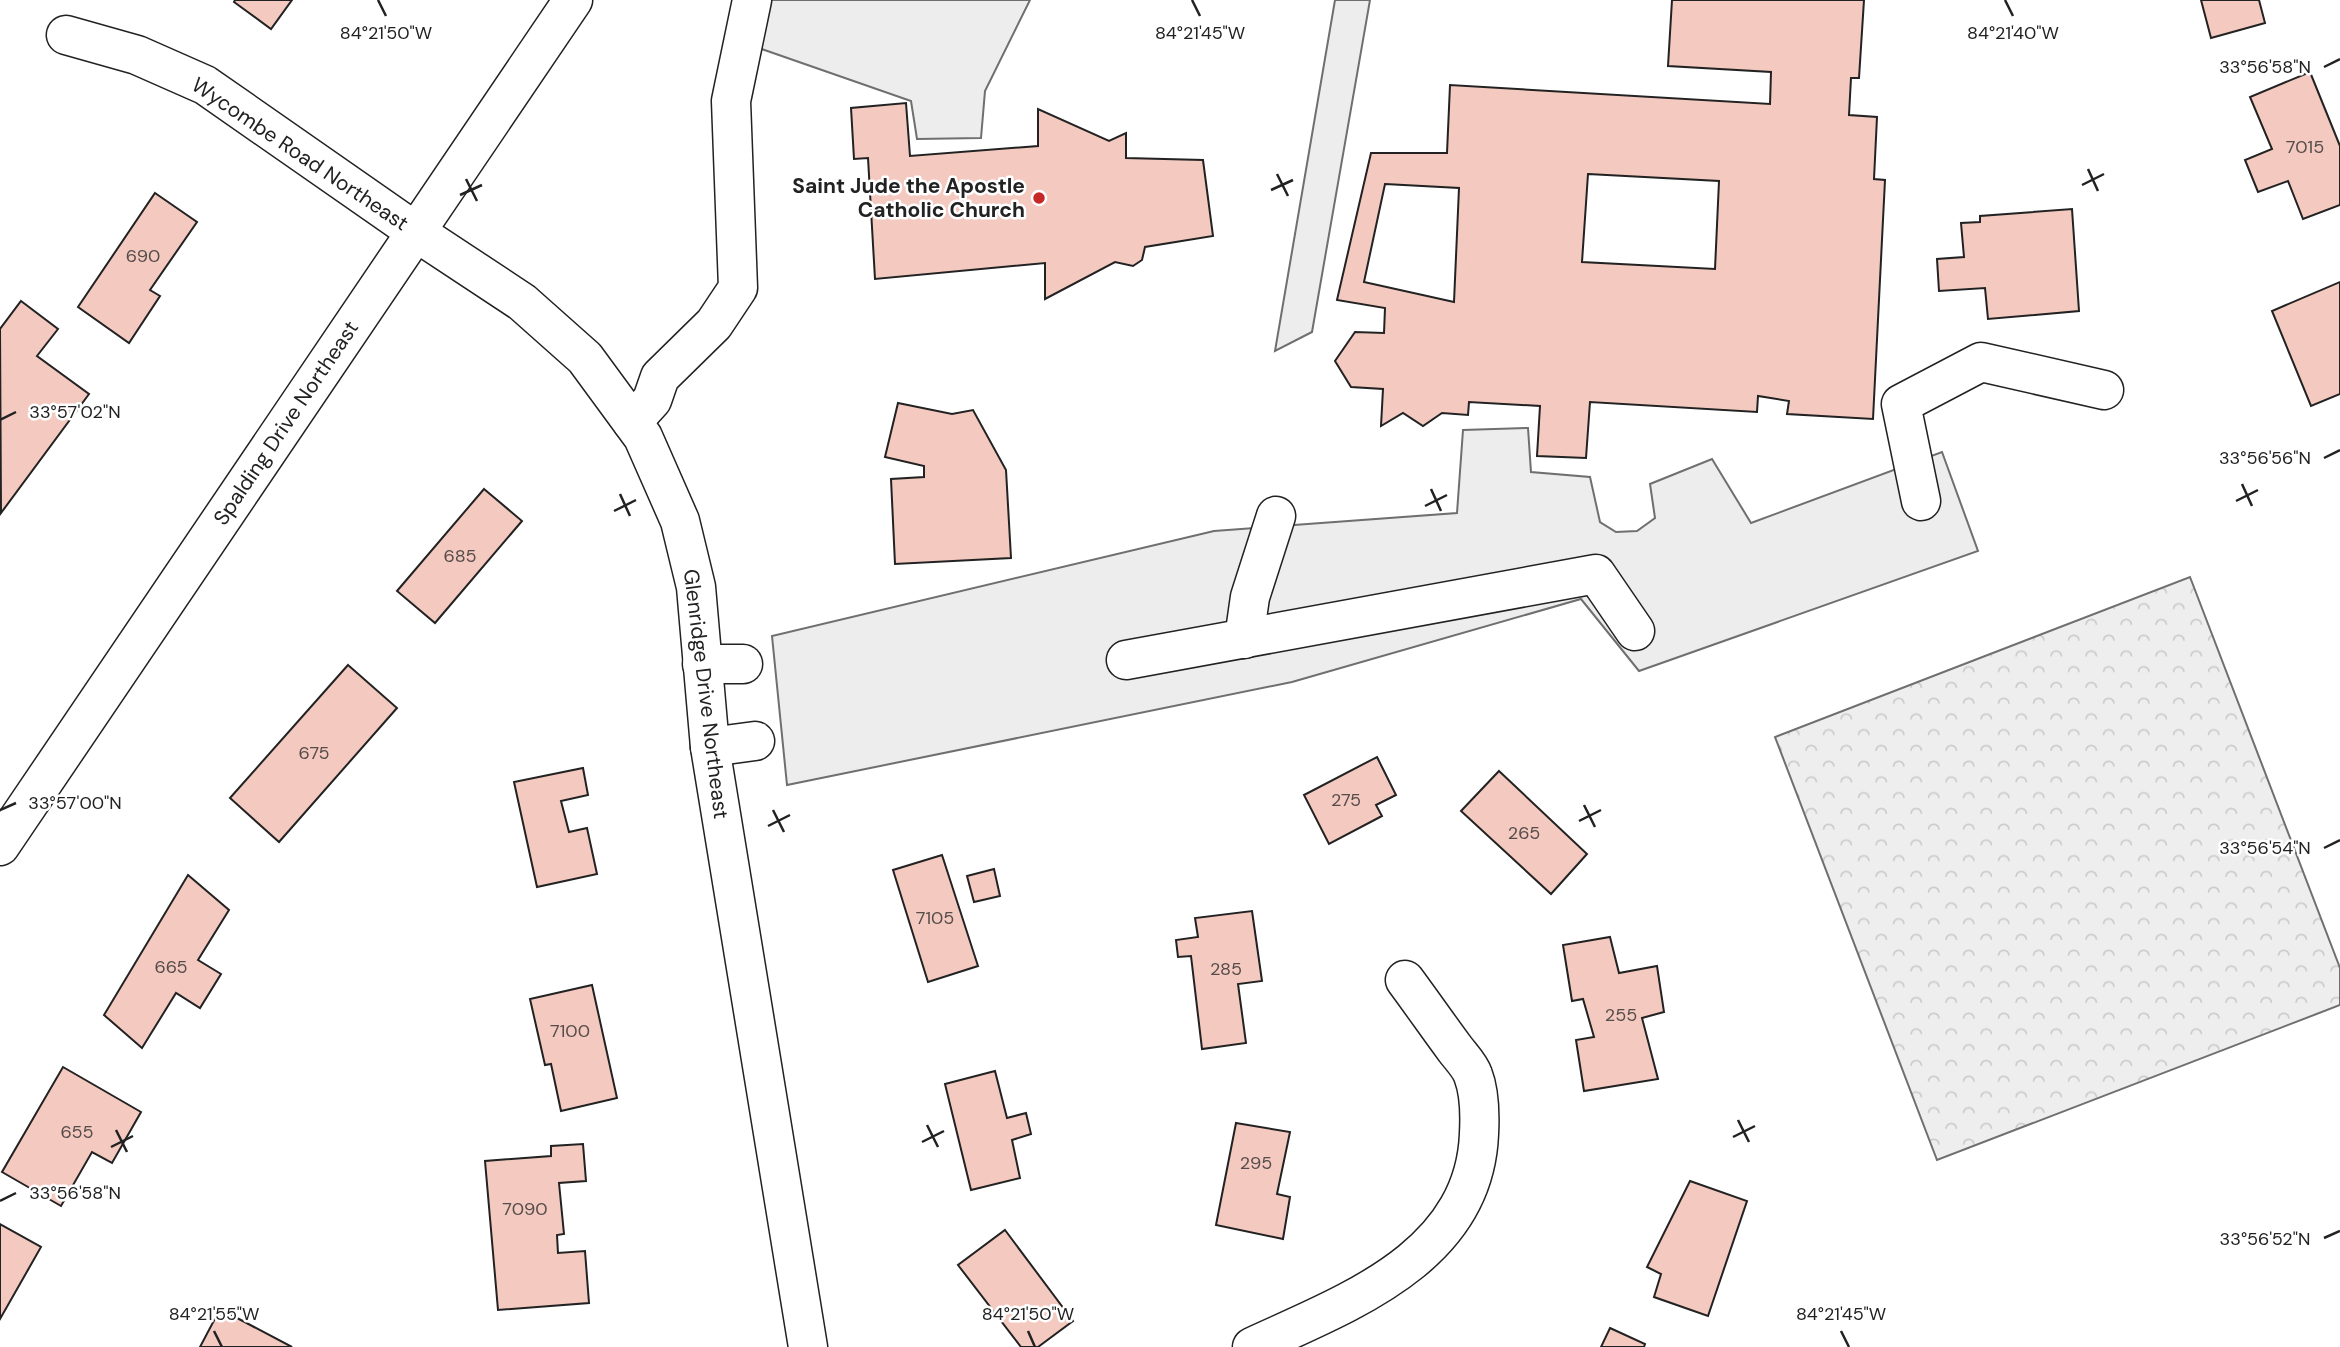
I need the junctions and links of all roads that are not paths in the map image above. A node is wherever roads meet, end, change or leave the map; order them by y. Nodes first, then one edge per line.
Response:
1 (573, 0) edge
2 (752, 0) edge
3 (66, 35) dead end
4 (416, 232) junction
5 (2104, 390) dead end
6 (632, 422) junction
7 (1921, 501) dead end
8 (1276, 516) dead end
9 (1635, 631) dead end
10 (1244, 639) junction
11 (1126, 660) dead end
12 (702, 664) junction
13 (743, 664) dead end
14 (755, 741) dead end
15 (710, 747) junction
16 (0, 846) edge
17 (1405, 980) dead end
18 (1307, 1336) edge
19 (808, 1347) edge
20 (1252, 1347) edge

1 - 4 street, Spalding Drive Northeast
2 - 6 street
3 - 4 street, Wycombe Road Northeast
4 - 6 street, Glenridge Drive Northeast
4 - 16 street, Spalding Drive Northeast
5 - 7 street
6 - 12 street, Glenridge Drive Northeast
8 - 10 street
9 - 10 street
10 - 11 street
12 - 13 street
12 - 15 street, Glenridge Drive Northeast
14 - 15 street
15 - 19 street, Glenridge Drive Northeast
17 - 18 street
18 - 20 street

